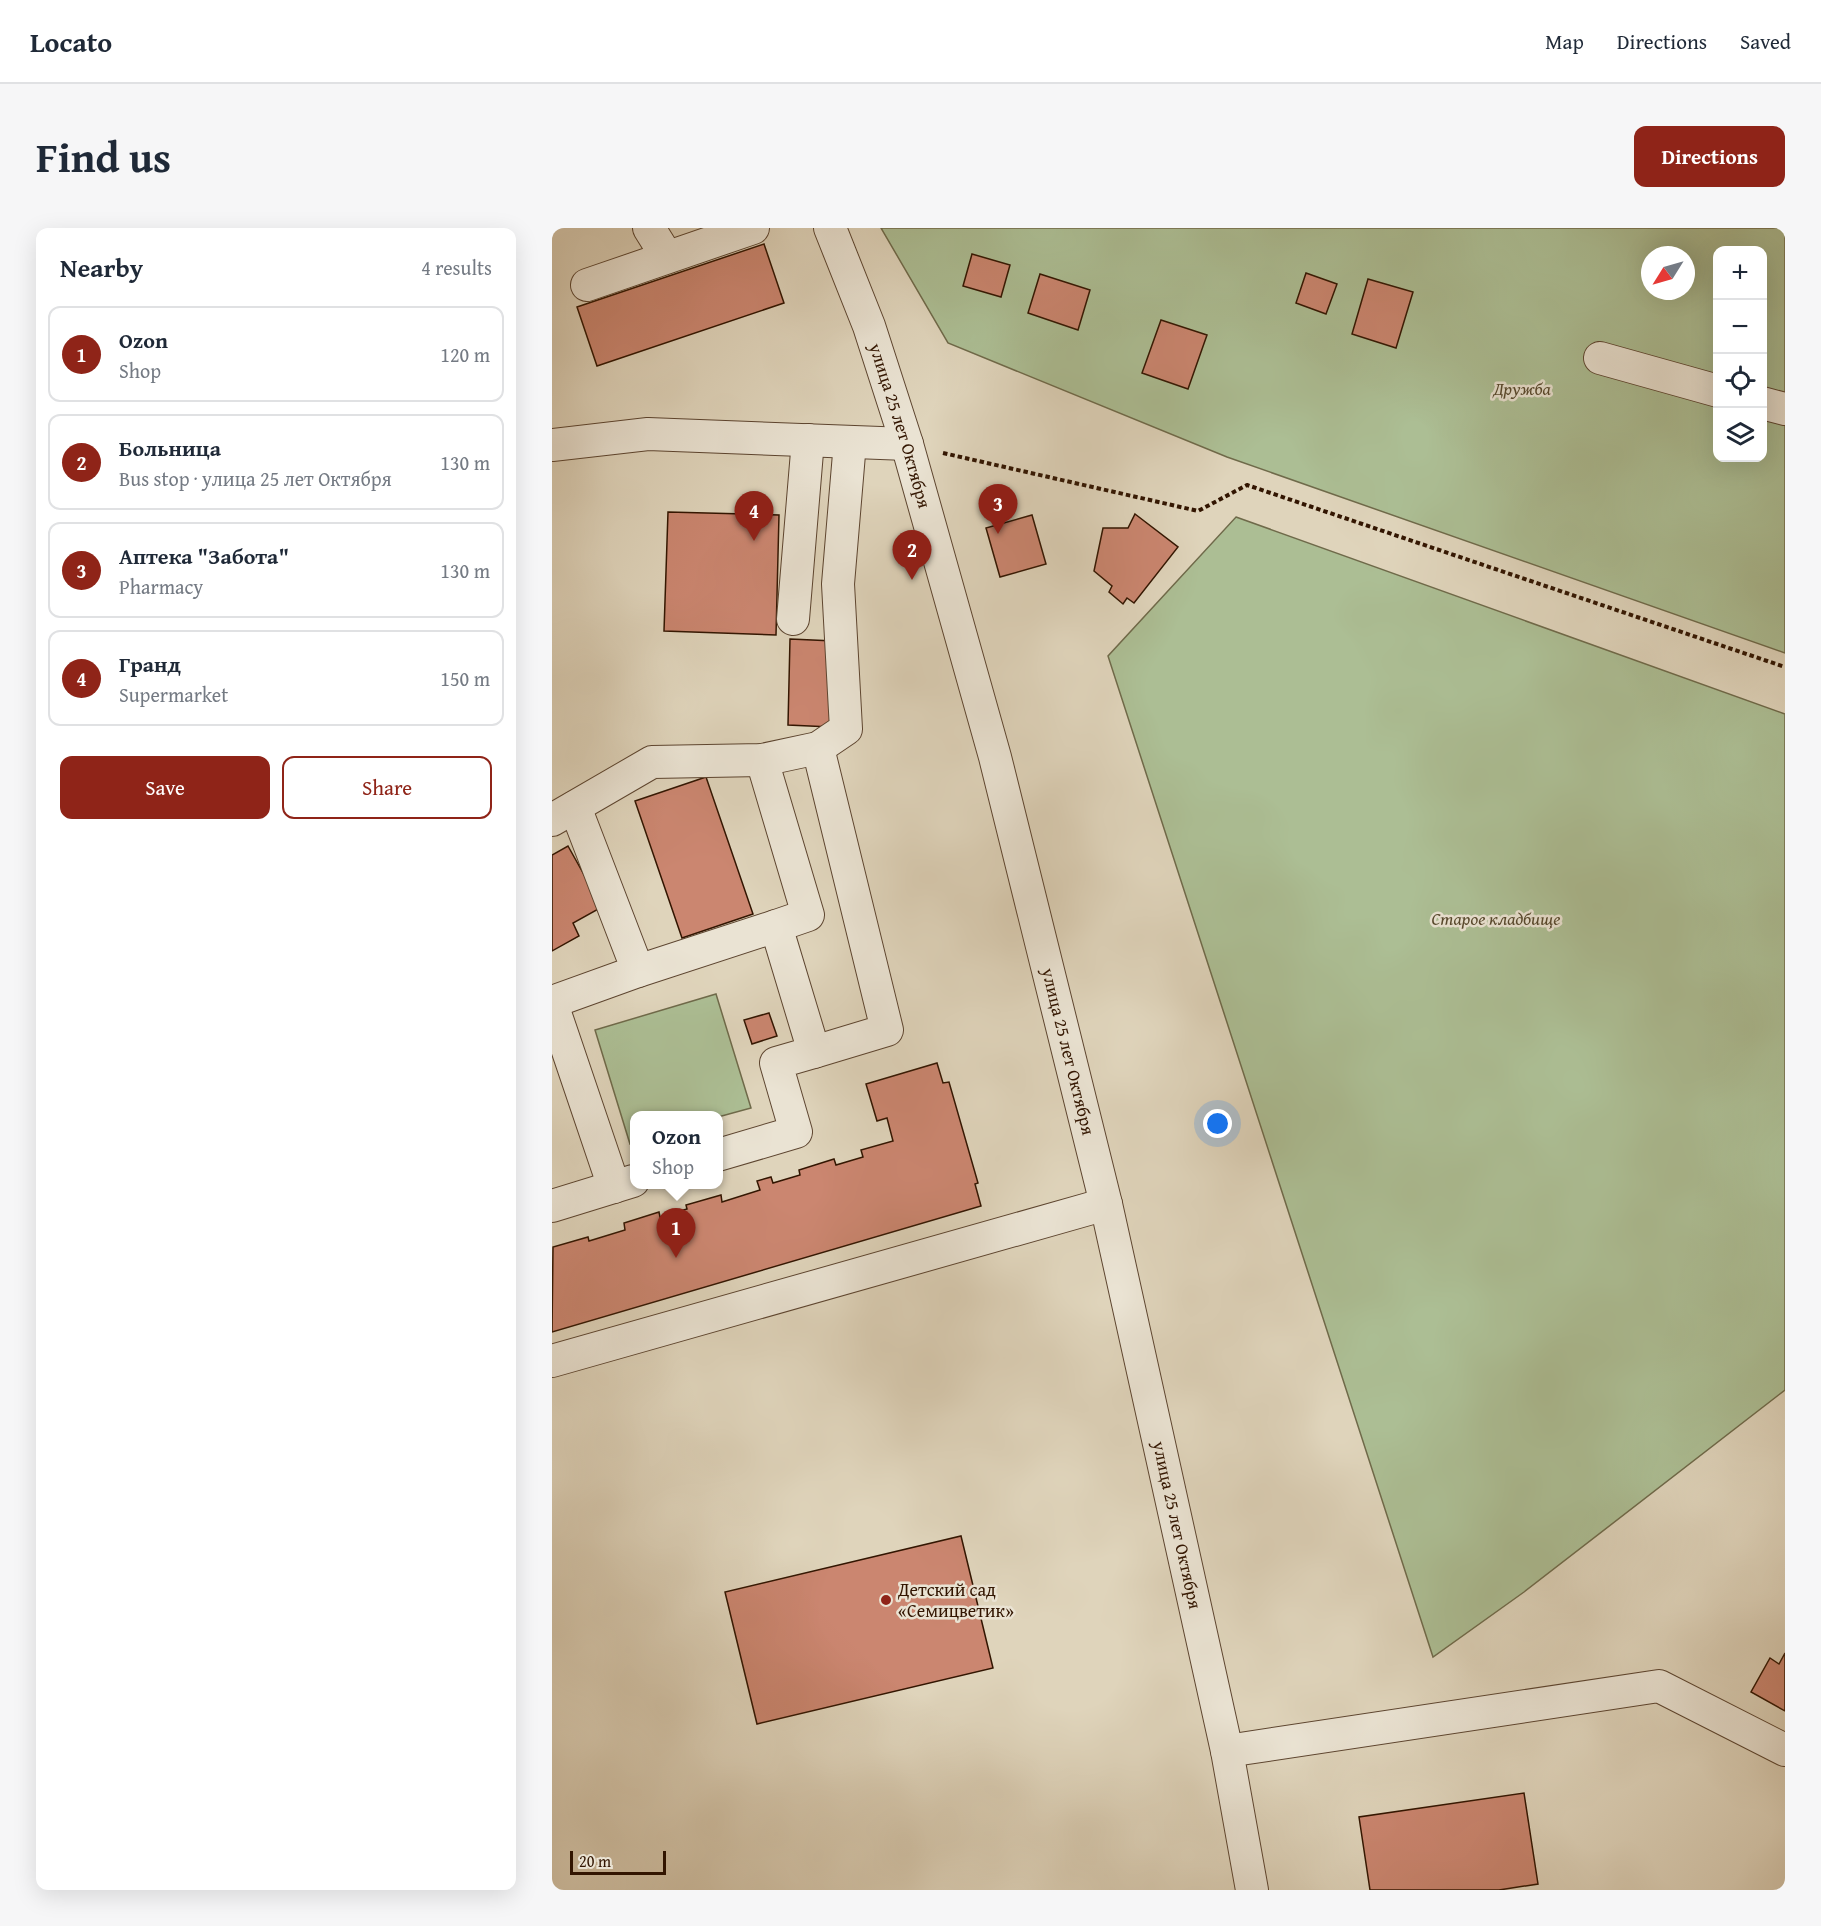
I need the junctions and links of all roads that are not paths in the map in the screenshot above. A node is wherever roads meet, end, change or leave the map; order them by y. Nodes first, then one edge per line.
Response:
1 (649, 228) edge
2 (753, 228) edge
3 (830, 228) edge
4 (667, 257) junction
5 (587, 285) dead end
6 (1600, 358) dead end
7 (1713, 390) edge
8 (1767, 404) edge
9 (1785, 409) edge
10 (808, 440) junction
11 (850, 442) junction
12 (907, 444) junction
13 (552, 445) edge
14 (792, 619) dead end
15 (818, 748) junction
16 (762, 760) junction
17 (563, 814) edge
18 (776, 926) junction
19 (638, 971) junction
20 (552, 1003) edge
21 (814, 1052) junction
22 (723, 1154) edge
23 (624, 1184) edge
24 (1106, 1204) junction
25 (552, 1206) edge
26 (552, 1361) edge
27 (1785, 1750) edge
28 (1227, 1751) junction
29 (1252, 1890) edge

1 - 4 street
2 - 4 street
3 - 12 street, улица 25 лет Октября
4 - 5 street
6 - 7 street
8 - 9 street
10 - 11 street
10 - 13 street
10 - 14 street
11 - 12 street
11 - 15 street
12 - 24 street, улица 25 лет Октября
15 - 16 street
15 - 21 street
16 - 17 street
16 - 18 street
17 - 19 street
18 - 19 street
18 - 21 street
19 - 20 street
20 - 23 street
21 - 22 street
23 - 25 street
24 - 26 street
24 - 28 street, улица 25 лет Октября
27 - 28 street
28 - 29 street, улица 25 лет Октября

